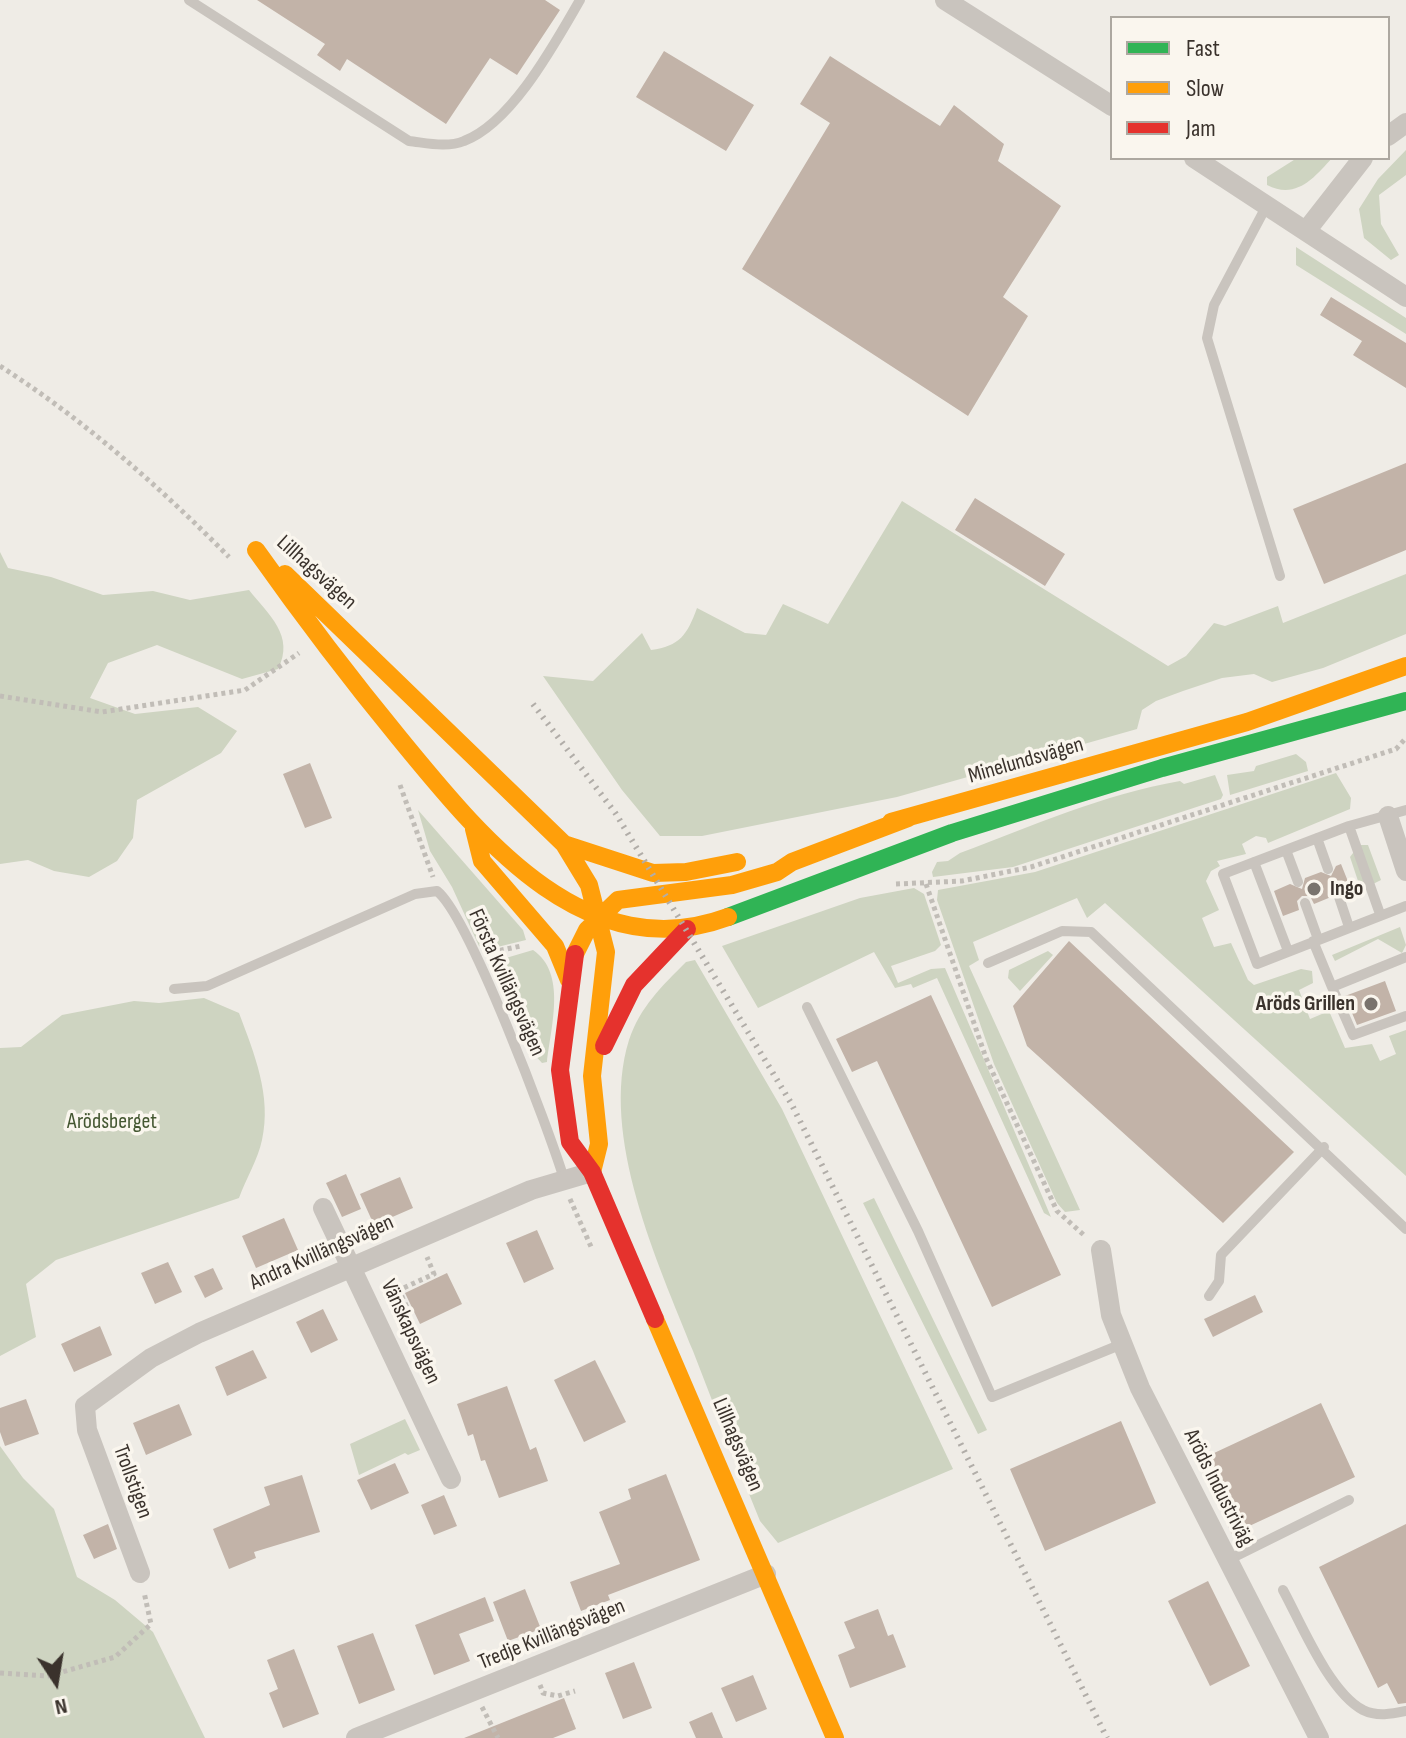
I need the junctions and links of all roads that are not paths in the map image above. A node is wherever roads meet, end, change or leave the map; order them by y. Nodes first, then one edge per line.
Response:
1 (189, 0) edge
2 (580, 0) edge
3 (945, 0) edge
4 (1110, 105) edge
5 (1197, 160) edge
6 (1361, 160) edge
7 (1267, 205) junction
8 (1306, 231) junction
9 (1406, 297) edge
10 (1280, 576) dead end
11 (1406, 666) edge
12 (1406, 701) edge
13 (1397, 813) edge
14 (908, 818) junction
15 (1349, 826) junction
16 (474, 829) junction
17 (1317, 838) junction
18 (564, 844) junction
19 (1286, 850) junction
20 (1254, 862) junction
21 (1328, 869) dead end
22 (1406, 871) edge
23 (653, 873) joint
24 (1298, 882) dead end
25 (1338, 894) dead end
26 (1305, 903) dead end
27 (1406, 906) edge
28 (1380, 914) junction
29 (599, 916) junction
30 (1349, 927) junction
31 (687, 929) junction
32 (1316, 940) junction
33 (1288, 951) junction
34 (1406, 957) edge
35 (988, 963) dead end
36 (569, 980) junction
37 (1332, 987) junction
38 (174, 989) dead end
39 (807, 1007) dead end
40 (1406, 1016) edge
41 (592, 1076) junction
42 (1324, 1147) junction
43 (592, 1172) junction
44 (564, 1179) junction
45 (323, 1208) dead end
46 (1406, 1229) edge
47 (1101, 1250) road end
48 (352, 1265) junction
49 (1209, 1296) dead end
50 (1122, 1344) junction
51 (85, 1406) joint
52 (451, 1479) dead end
53 (1349, 1500) dead end
54 (1228, 1560) junction
55 (140, 1573) road end
56 (766, 1574) junction
57 (1283, 1590) dead end
58 (1406, 1711) edge
59 (356, 1738) edge
60 (835, 1738) edge
61 (1319, 1738) edge

1 - 2 lane
3 - 4 street
5 - 7 street
6 - 8 street
7 - 8 street
7 - 10 lane
8 - 9 street
11 - 14 main road, Minelundsvägen
12 - 31 main road, Minelundsvägen
13 - 15 lane
13 - 22 street
14 - 23 main road, Minelundsvägen
14 - 29 main road, Lillhagsvägen
15 - 17 lane
15 - 28 lane
16 - 18 main road, Lillhagsvägen
16 - 29 main road, Lillhagsvägen
16 - 36 main road, Lillhagsvägen
17 - 19 lane
17 - 21 lane
18 - 23 main road, Lillhagsvägen
18 - 29 main road, Lillhagsvägen
19 - 20 lane
19 - 24 lane
20 - 33 lane
20 - 33 lane
25 - 30 lane
26 - 32 lane
27 - 28 lane
28 - 30 lane
29 - 31 main road, Lillhagsvägen
29 - 36 main road, Lillhagsvägen
29 - 41 main road, Lillhagsvägen
30 - 32 lane
31 - 41 main road, Lillhagsvägen
32 - 33 lane
32 - 37 lane
34 - 37 lane
35 - 42 lane
36 - 43 main road, Lillhagsvägen
37 - 40 lane
38 - 44 lane, Första Kvillängsvägen
39 - 50 lane
41 - 43 main road, Lillhagsvägen
42 - 46 lane
42 - 49 lane
43 - 44 street, Andra Kvillängsvägen
43 - 56 main road, Lillhagsvägen
44 - 48 street, Andra Kvillängsvägen
45 - 48 street, Vänskapsvägen
47 - 50 street, Aröds Industriväg
48 - 51 street, Andra Kvillängsvägen
48 - 52 street, Vänskapsvägen
50 - 54 street, Aröds Industriväg
51 - 55 street, Trollstigen
53 - 54 lane
54 - 61 street, Aröds Industriväg
56 - 59 street, Tredje Kvillängsvägen
56 - 60 main road, Lillhagsvägen
57 - 58 lane

